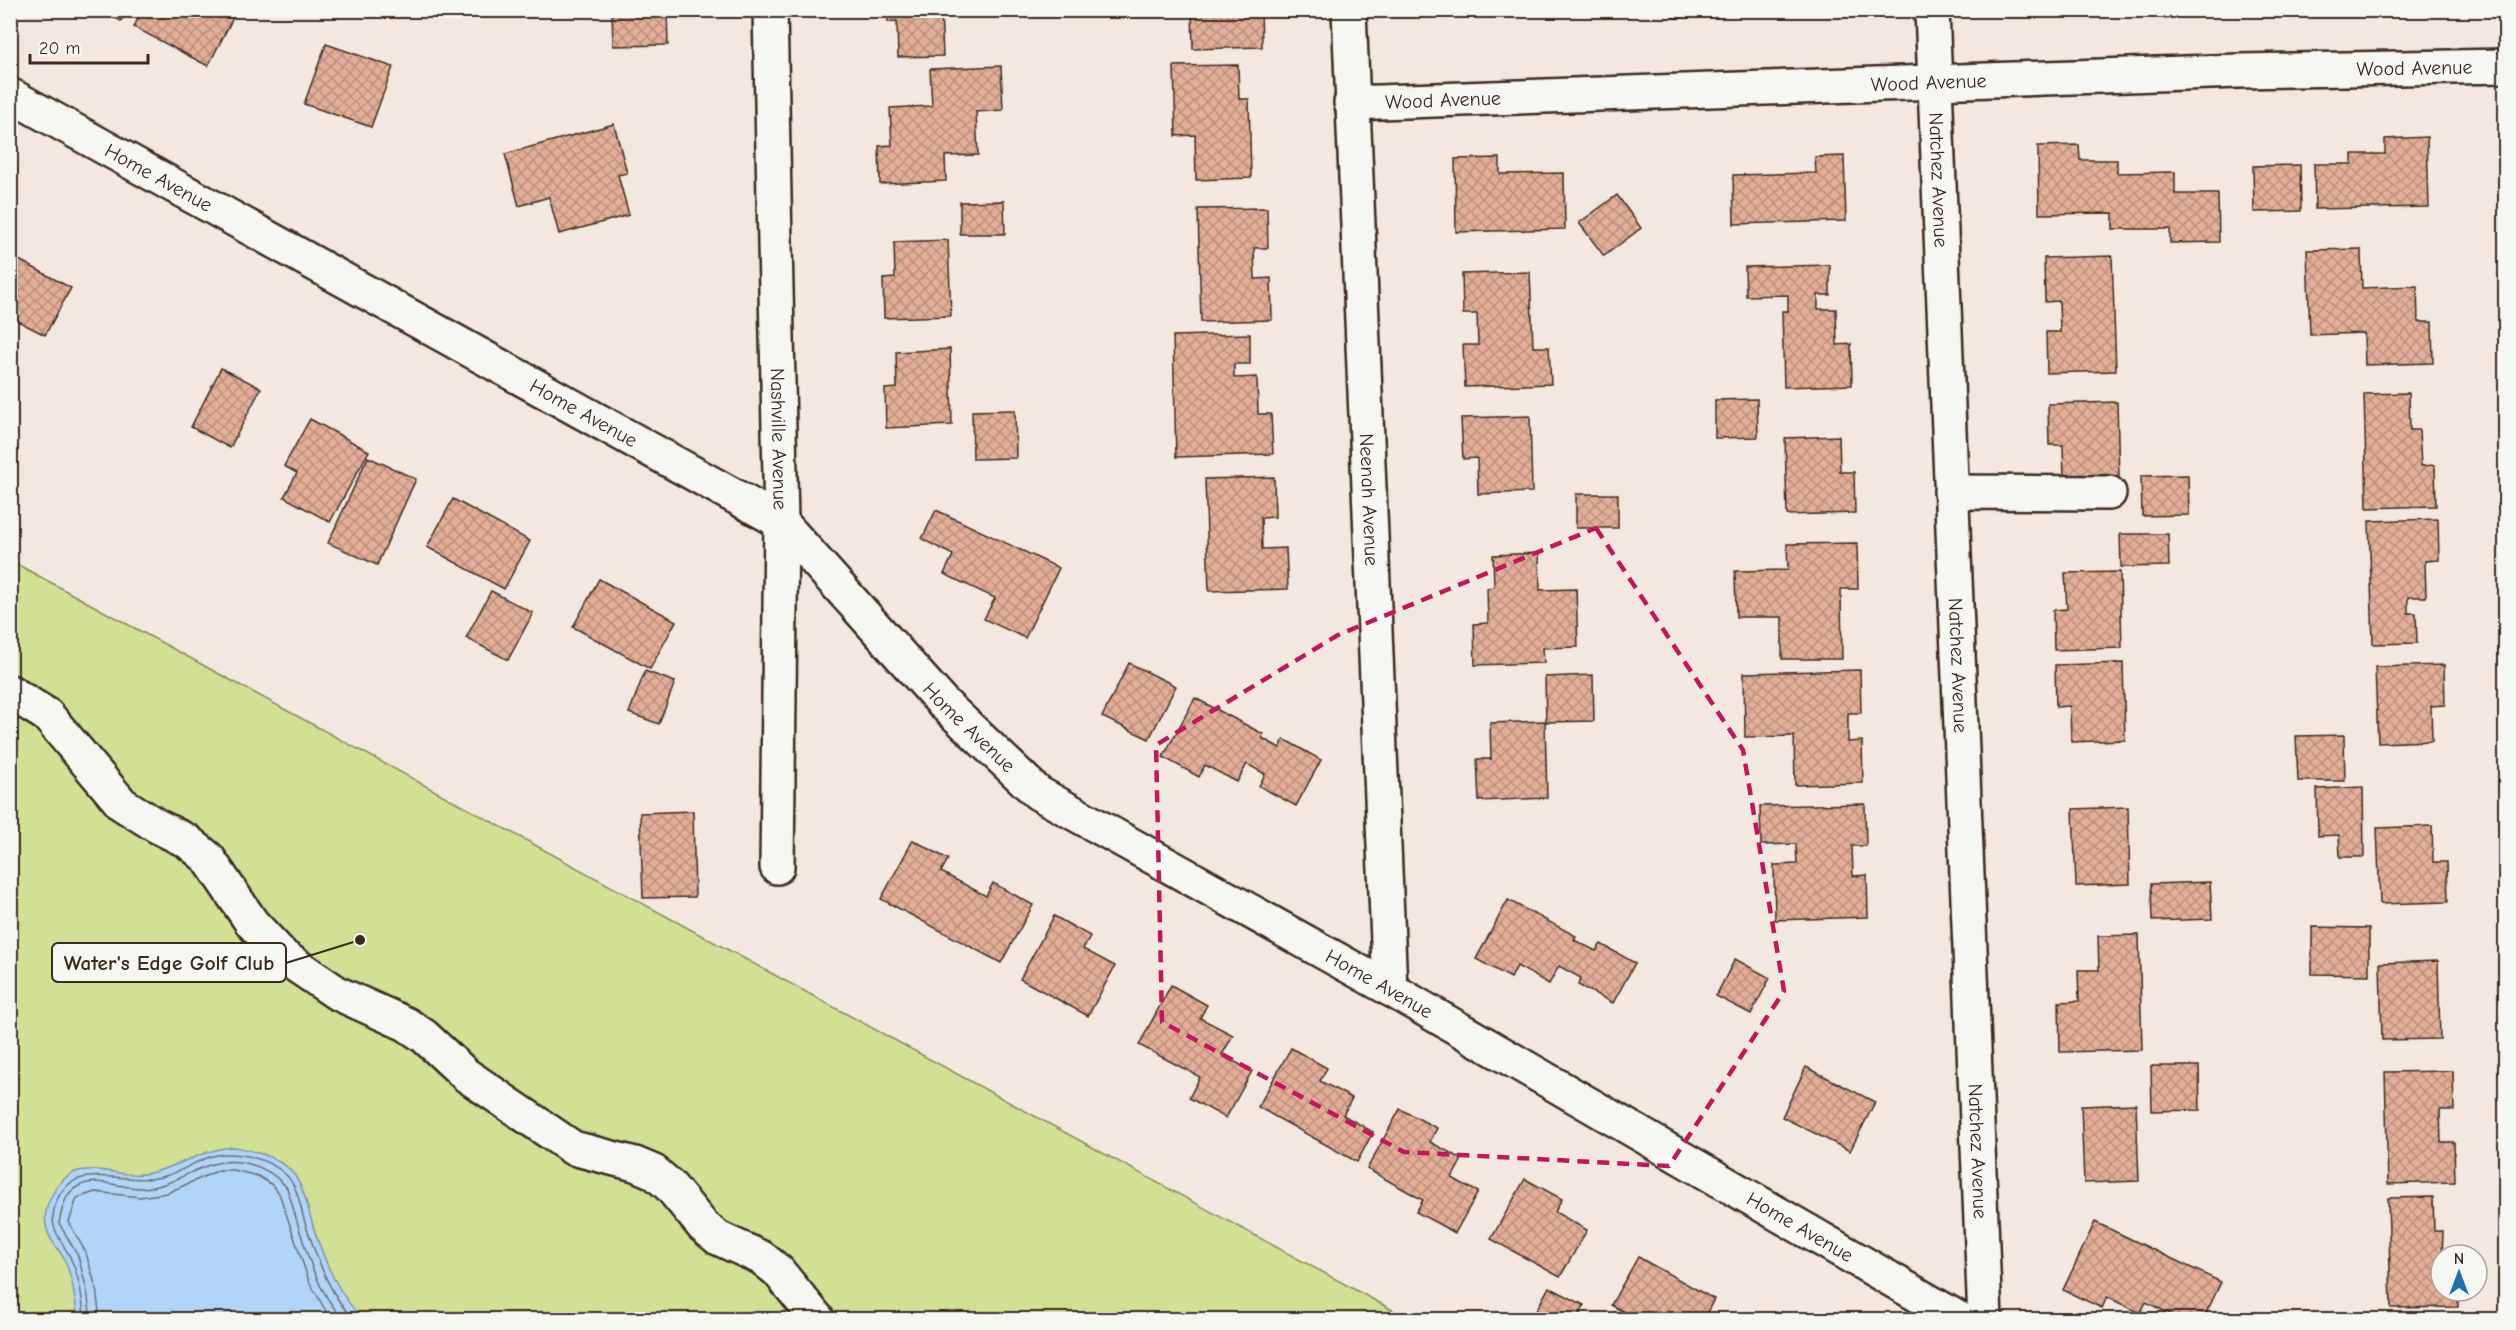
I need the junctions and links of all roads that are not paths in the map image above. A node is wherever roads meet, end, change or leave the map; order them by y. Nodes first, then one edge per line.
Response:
1 (770, 10) edge
2 (1349, 10) edge
3 (1932, 10) edge
4 (2505, 66) edge
5 (1934, 84) junction
6 (10, 95) edge
7 (1351, 103) junction
8 (1951, 492) junction
9 (2109, 493) dead end
10 (781, 522) junction
11 (10, 692) edge
12 (777, 867) dead end
13 (1390, 989) junction
14 (818, 1320) edge
15 (1960, 1320) edge
16 (1985, 1320) edge

1 - 10 street, Nashville Avenue
2 - 7 street, Neenah Avenue
3 - 5 street, Natchez Avenue
4 - 5 street, Wood Avenue
5 - 7 street, Wood Avenue
5 - 8 street, Natchez Avenue
6 - 10 street, Home Avenue
7 - 13 street, Neenah Avenue
8 - 9 street
8 - 16 street, Natchez Avenue
10 - 12 street, Nashville Avenue
10 - 13 street, Home Avenue
11 - 14 street
13 - 15 street, Home Avenue

